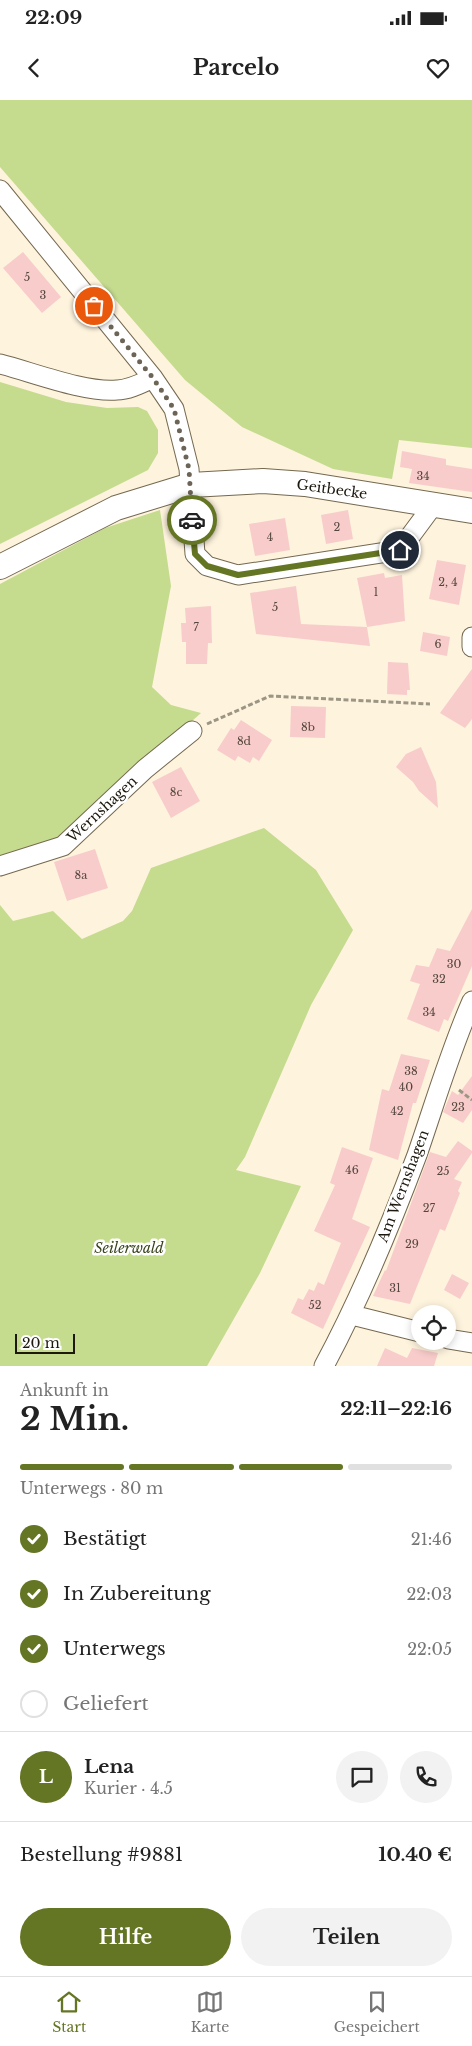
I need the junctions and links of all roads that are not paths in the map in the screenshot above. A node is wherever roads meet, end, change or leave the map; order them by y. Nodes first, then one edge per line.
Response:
1 (0, 190) edge
2 (0, 364) edge
3 (153, 378) junction
4 (191, 485) junction
5 (434, 504) junction
6 (472, 511) edge
7 (0, 567) edge
8 (472, 637) edge
9 (472, 647) edge
10 (192, 731) road end
11 (0, 866) edge
12 (472, 1002) edge
13 (352, 1314) junction
14 (411, 1330) edge
15 (456, 1340) edge
16 (472, 1343) edge
17 (324, 1366) edge

1 - 3 street
2 - 3 street
3 - 4 street
4 - 5 street, Geitbecke
4 - 5 street
4 - 7 street, Geitbecke
5 - 6 street, Geitbecke
8 - 9 street
10 - 11 street, Wernshagen
12 - 13 street, Am Wernshagen
13 - 14 street
13 - 17 street, Am Wernshagen
15 - 16 street

